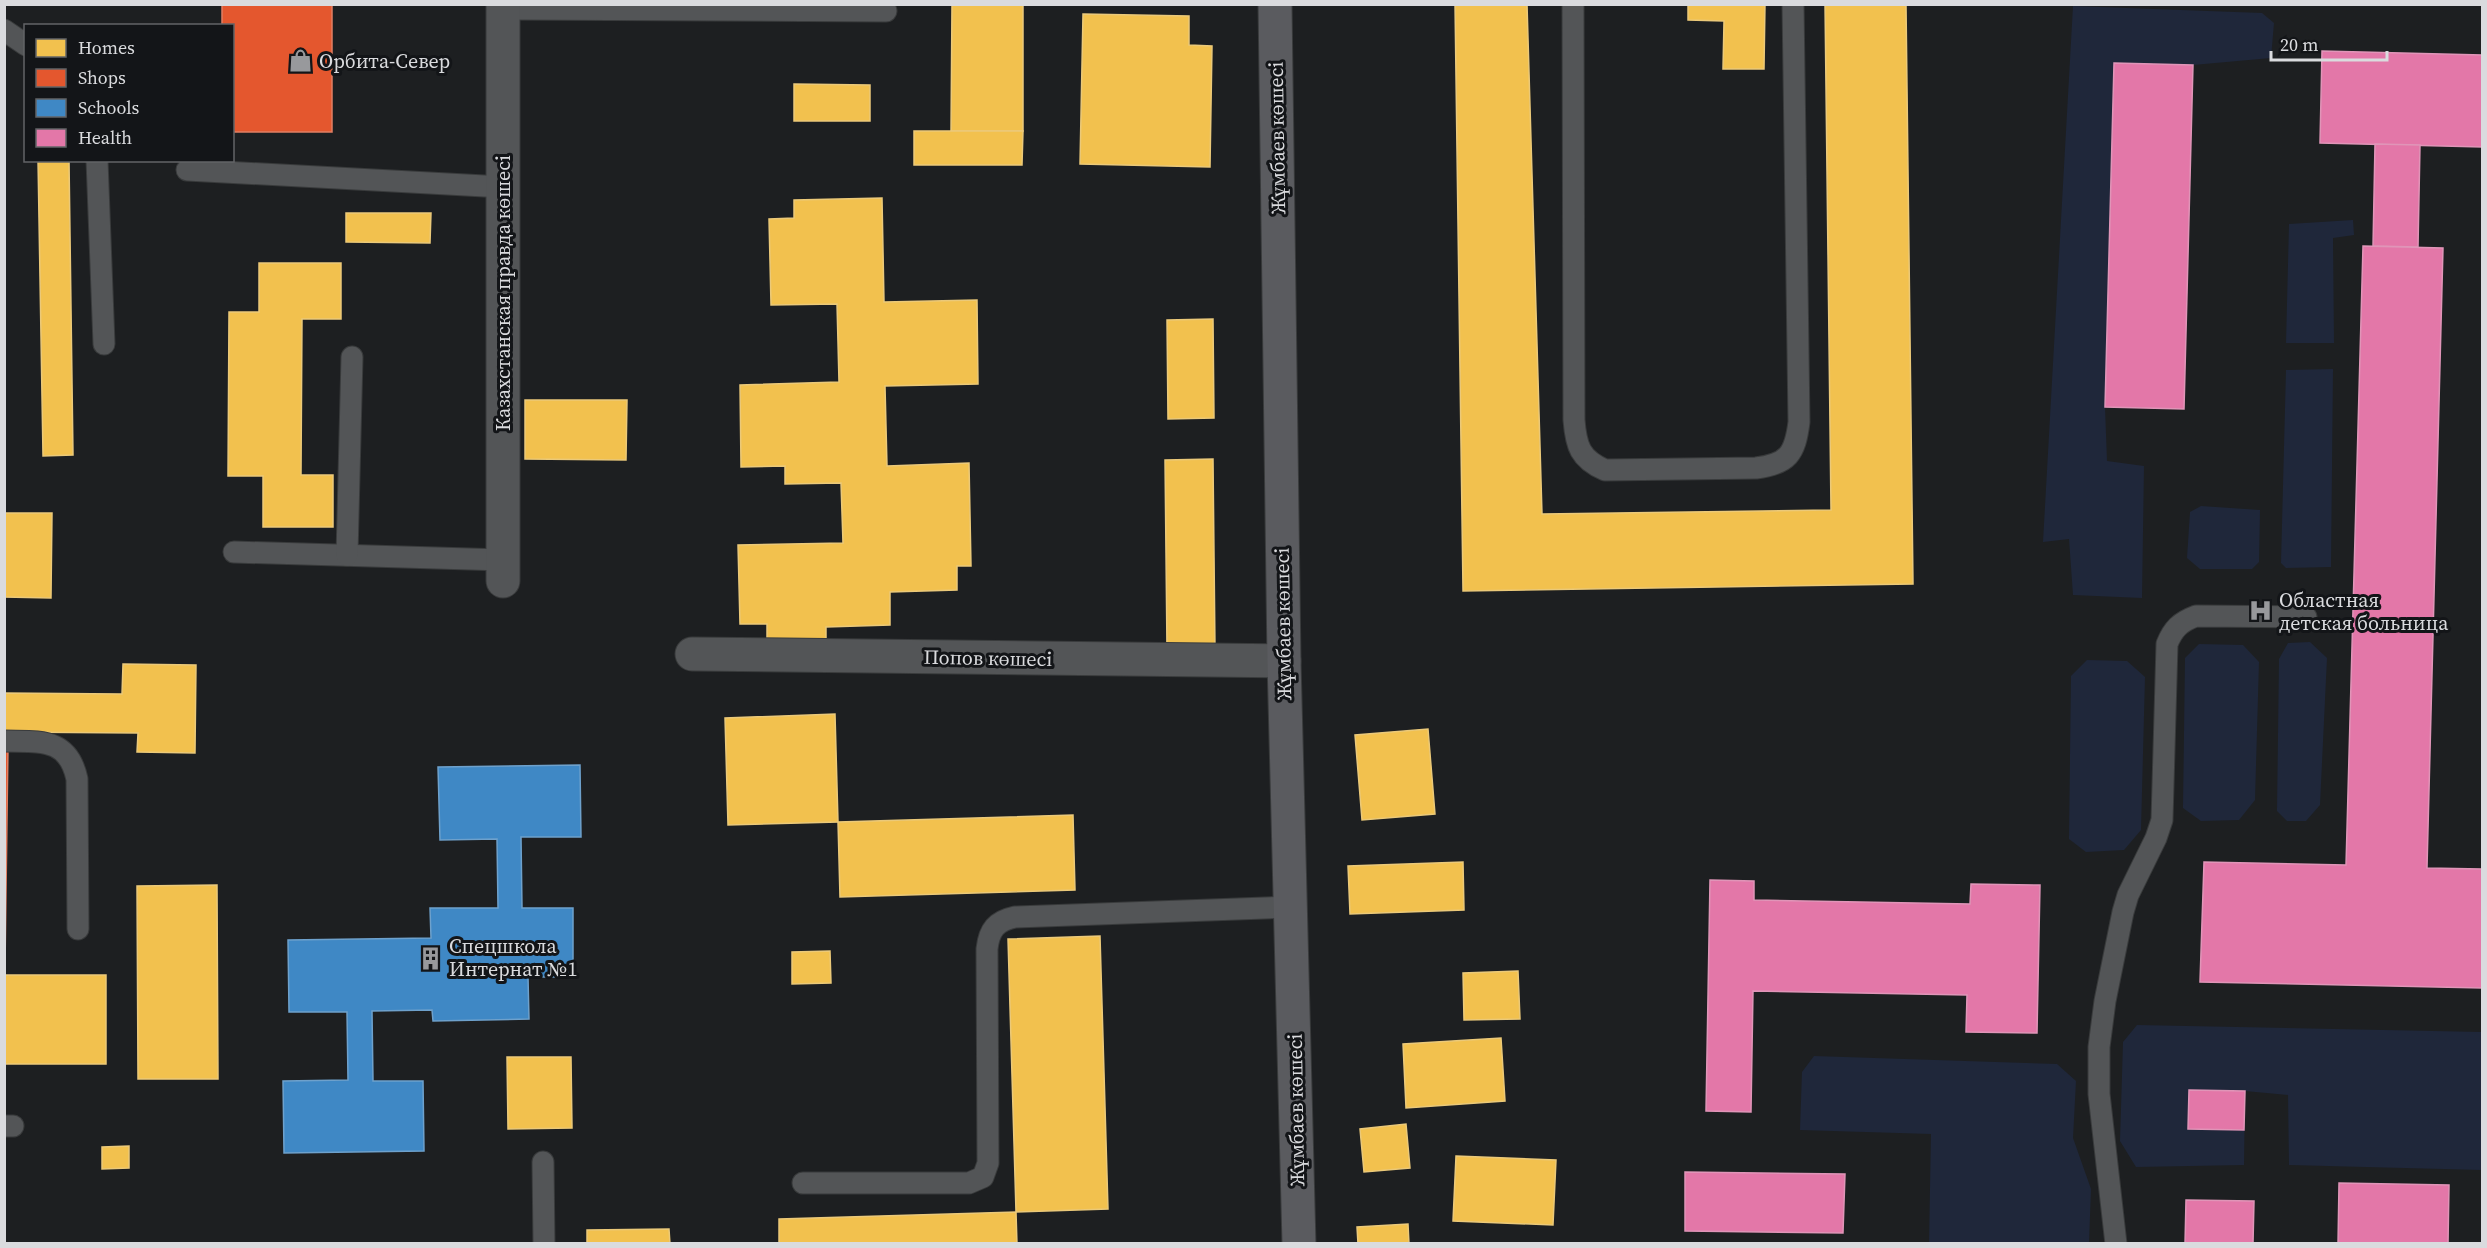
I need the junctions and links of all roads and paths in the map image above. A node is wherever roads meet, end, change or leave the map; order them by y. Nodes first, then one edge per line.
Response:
1 (1275, 4) edge
2 (1573, 4) edge
3 (1793, 4) edge
4 (503, 7) edge
5 (886, 11) dead end
6 (4, 30) edge
7 (24, 44) edge
8 (97, 162) edge
9 (187, 170) dead end
10 (503, 187) junction
11 (104, 344) dead end
12 (352, 357) dead end
13 (234, 552) dead end
14 (347, 555) junction
15 (503, 570) joint
16 (2306, 617) dead end
17 (692, 654) dead end
18 (1284, 661) junction
19 (4, 741) edge
20 (1290, 907) junction
21 (78, 929) dead end
22 (543, 1162) dead end
23 (803, 1183) dead end
24 (544, 1244) edge
25 (1299, 1244) edge
26 (2116, 1244) edge

1 - 18 street, Жұмбаев көшесі
2 - 3 lane
4 - 5 lane
4 - 10 street, Казахстанская правда көшесі
6 - 7 lane
8 - 11 lane
9 - 10 lane
10 - 15 street, Казахстанская правда көшесі
12 - 14 lane
13 - 14 lane
14 - 15 lane
16 - 26 lane
17 - 18 street, Попов көшесі
18 - 20 street, Жұмбаев көшесі
19 - 21 lane
20 - 23 lane
20 - 25 street, Жұмбаев көшесі
22 - 24 lane

